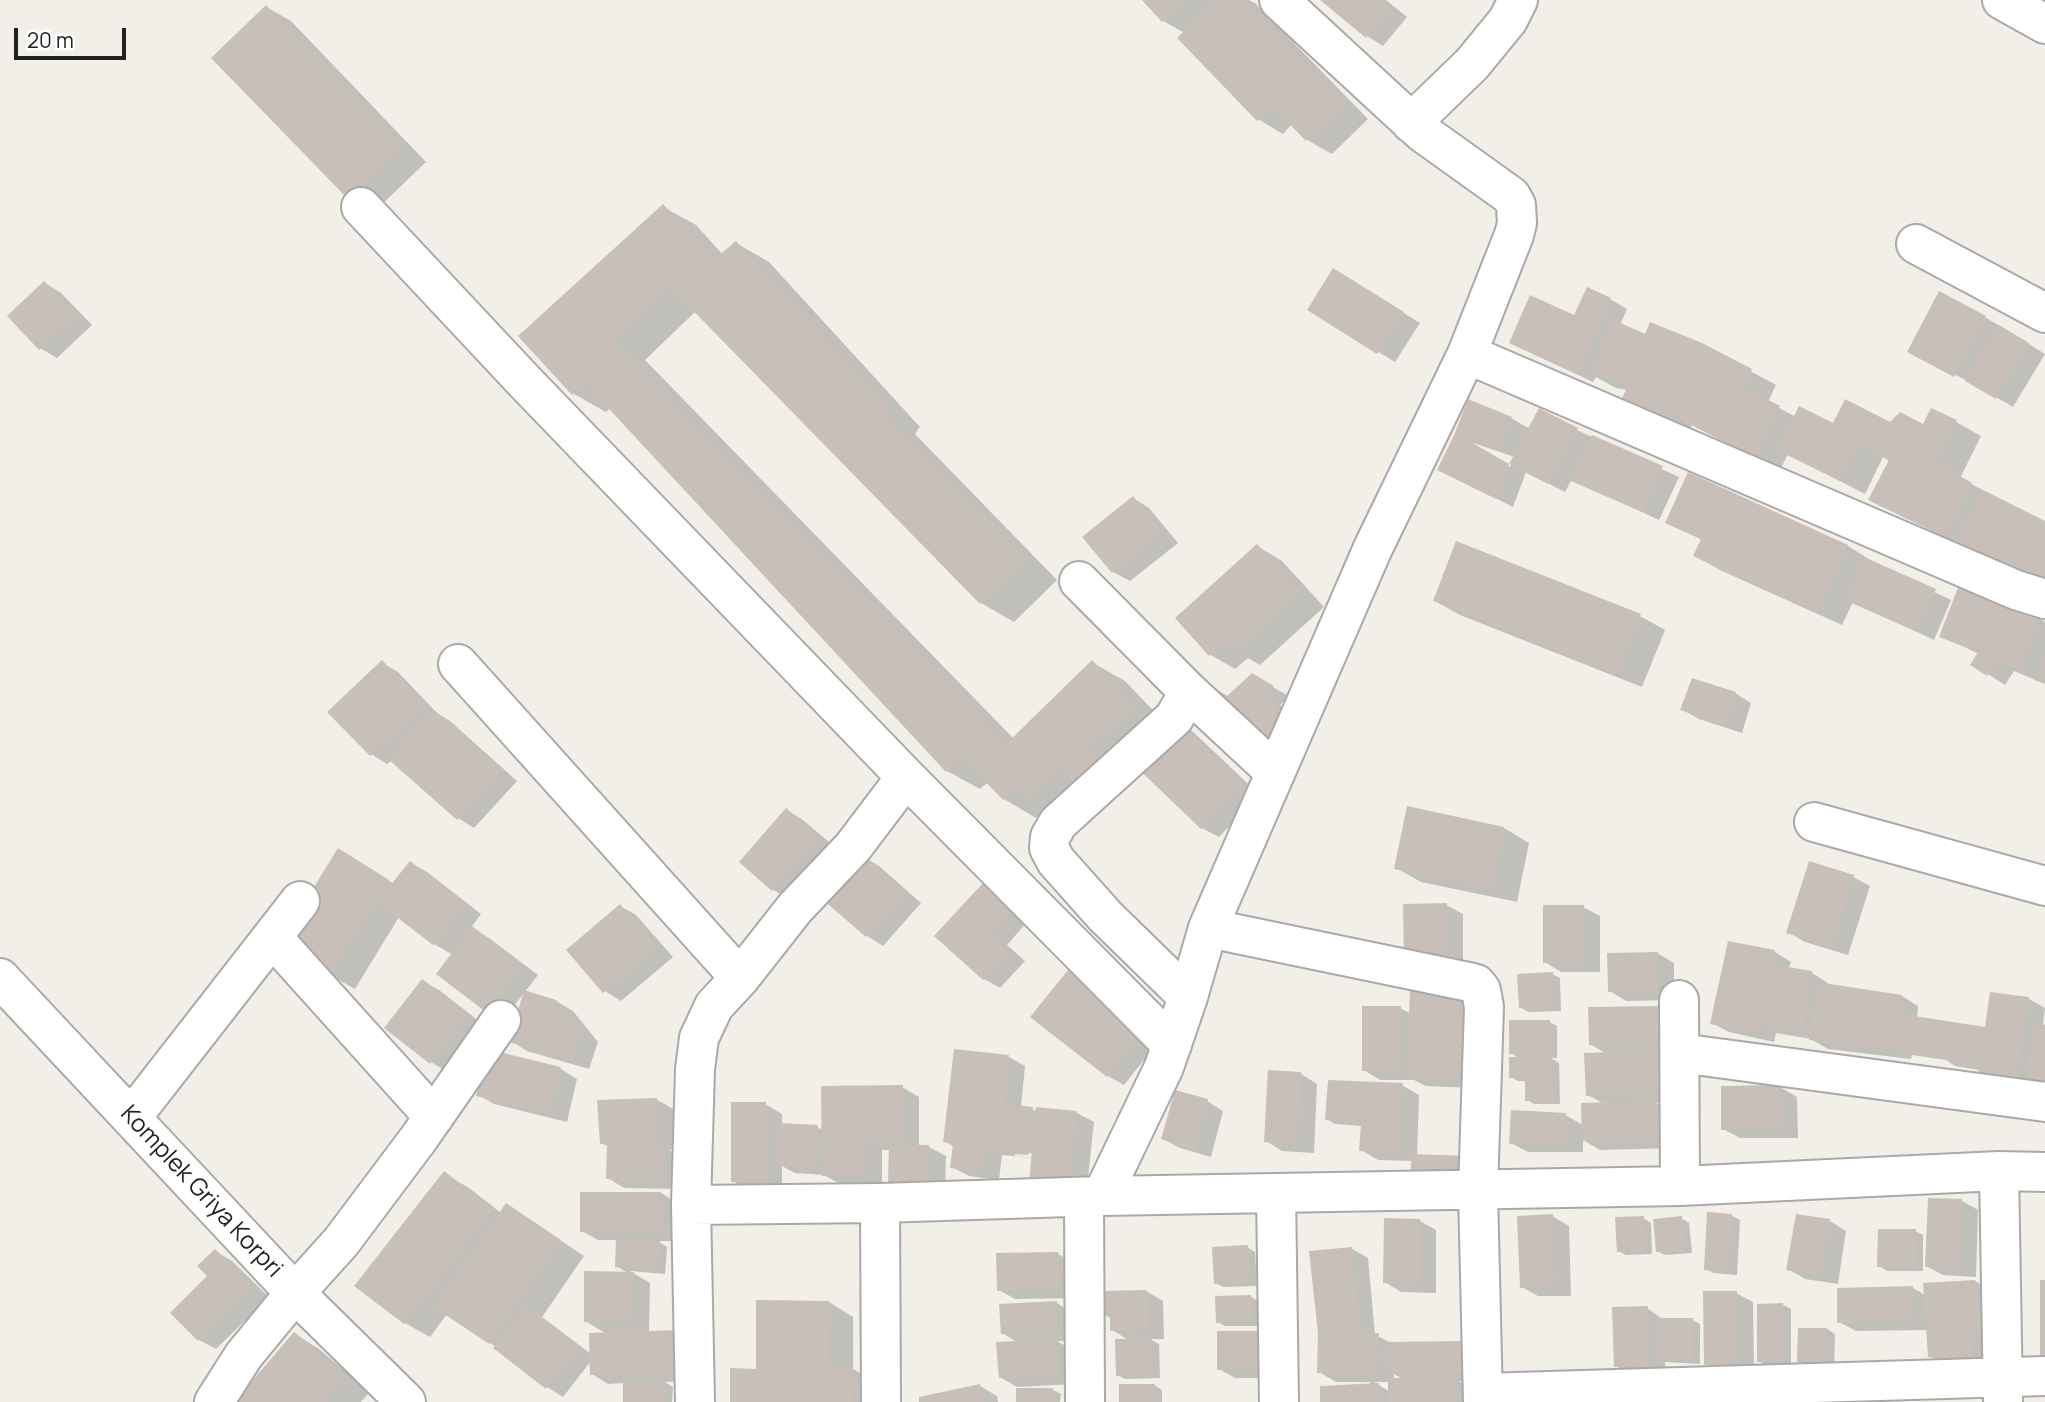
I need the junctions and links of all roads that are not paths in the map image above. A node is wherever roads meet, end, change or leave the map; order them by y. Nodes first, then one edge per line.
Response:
1 (1279, 0) edge
2 (1518, 0) edge
3 (2003, 0) edge
4 (2045, 24) edge
5 (1412, 122) junction
6 (360, 207) dead end
7 (1916, 244) dead end
8 (2045, 313) edge
9 (1467, 354) junction
10 (1079, 581) dead end
11 (2045, 599) edge
12 (458, 664) dead end
13 (1189, 692) junction
14 (1275, 772) junction
15 (906, 777) junction
16 (1814, 822) dead end
17 (2045, 886) edge
18 (300, 901) dead end
19 (1208, 928) junction
20 (272, 937) junction
21 (0, 978) edge
22 (740, 978) junction
23 (1188, 997) junction
24 (1679, 1000) dead end
25 (500, 1020) dead end
26 (1172, 1045) junction
27 (1680, 1053) junction
28 (2045, 1102) edge
29 (434, 1116) junction
30 (131, 1118) junction
31 (1999, 1171) junction
32 (2045, 1172) edge
33 (1680, 1186) junction
34 (1478, 1191) junction
35 (1276, 1194) junction
36 (1093, 1197) junction
37 (880, 1203) junction
38 (691, 1205) junction
39 (295, 1293) junction
40 (2045, 1376) edge
41 (2003, 1389) edge
42 (1483, 1397) edge
43 (214, 1402) edge
44 (406, 1402) edge
45 (695, 1402) edge
46 (881, 1402) edge
47 (1085, 1402) edge
48 (1279, 1402) edge

1 - 5 street
2 - 5 street
3 - 4 street
5 - 9 street
6 - 15 street
7 - 8 street
9 - 11 street
9 - 14 street
10 - 13 street
12 - 22 street
13 - 14 street
13 - 23 street
14 - 19 street
15 - 22 street
15 - 26 street
16 - 17 street
18 - 20 street
19 - 23 street
19 - 34 street
20 - 29 street
20 - 30 street
21 - 30 street, Komplek Griya Korpri
22 - 38 street
23 - 26 street
24 - 27 street
25 - 29 street
26 - 36 street
27 - 28 street
27 - 33 street
29 - 39 street
30 - 39 street, Komplek Griya Korpri
31 - 32 street
31 - 33 street
31 - 41 street
33 - 34 street
34 - 35 street
34 - 42 street
35 - 36 street
35 - 48 street
36 - 37 street
36 - 47 street
37 - 38 street
37 - 46 street
38 - 45 street
39 - 43 street
39 - 44 street, Komplek Griya Korpri
40 - 41 street
41 - 42 street

